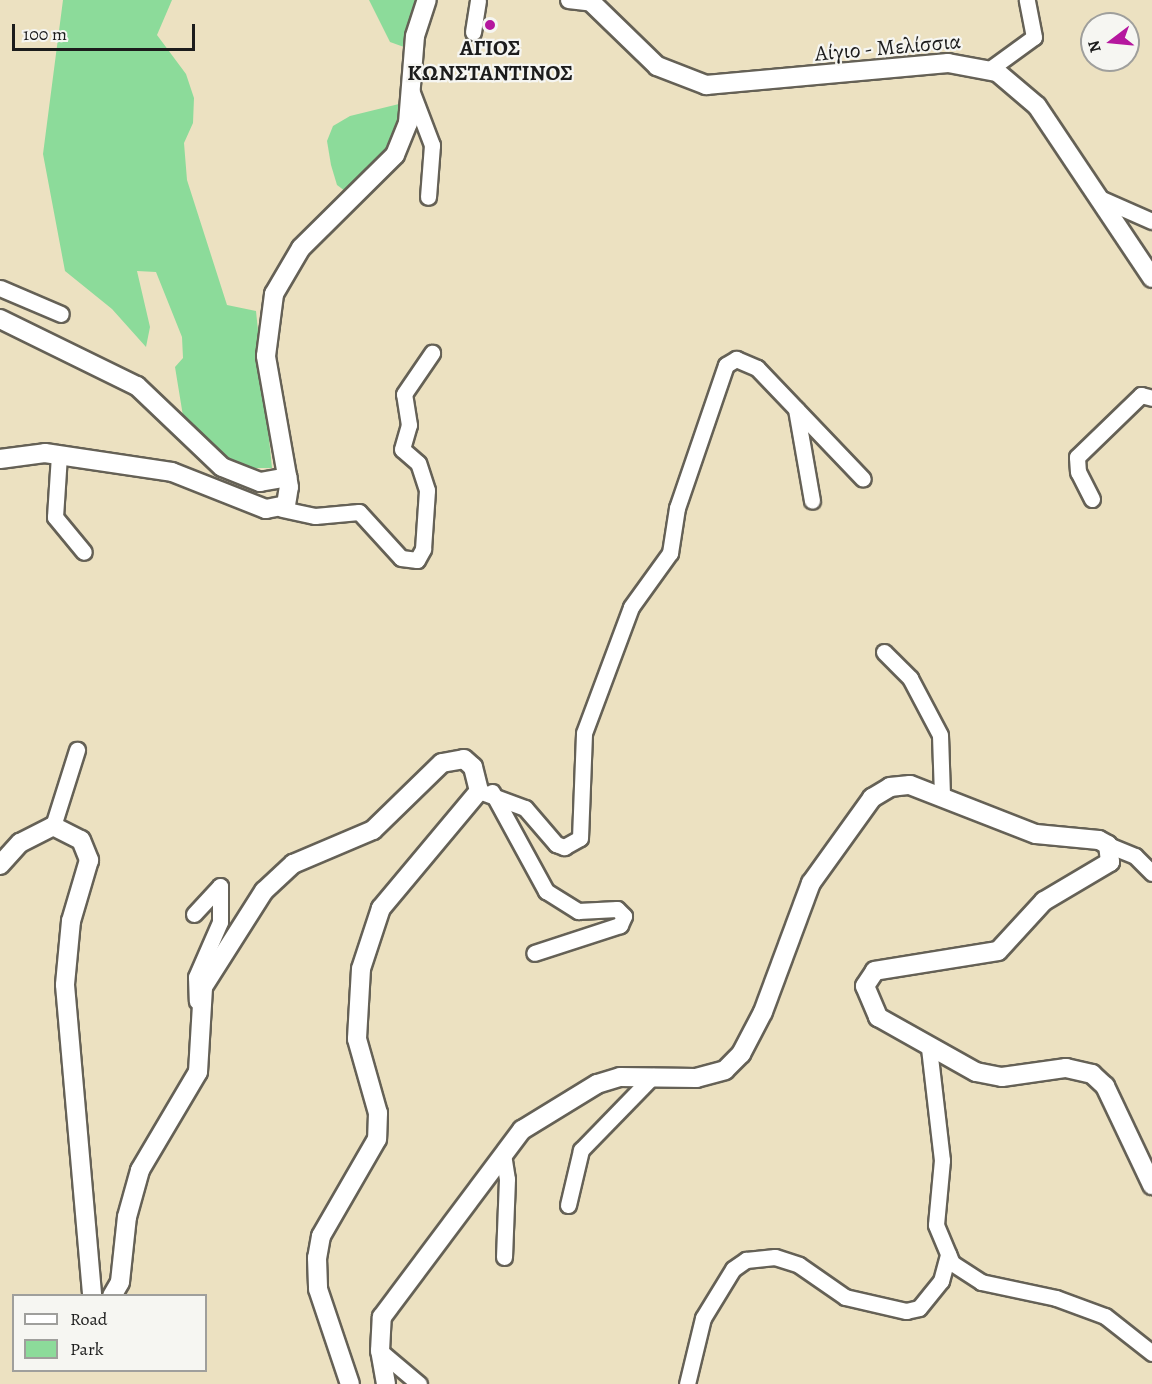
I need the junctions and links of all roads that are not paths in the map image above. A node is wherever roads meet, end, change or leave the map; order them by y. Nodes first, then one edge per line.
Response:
1 (427, 0) edge
2 (478, 0) edge
3 (568, 0) edge
4 (1027, 0) edge
5 (590, 1) edge
6 (473, 32) dead end
7 (990, 69) junction
8 (411, 89) junction
9 (1092, 194) junction
10 (428, 197) dead end
11 (1152, 221) edge
12 (1152, 278) edge
13 (0, 288) edge
14 (61, 314) dead end
15 (0, 319) edge
16 (432, 353) dead end
17 (1152, 398) edge
18 (796, 408) junction
19 (59, 455) junction
20 (0, 459) edge
21 (288, 477) junction
22 (863, 479) dead end
23 (1092, 499) dead end
24 (812, 501) dead end
25 (282, 509) junction
26 (84, 552) dead end
27 (884, 652) dead end
28 (77, 750) dead end
29 (485, 791) junction
30 (942, 796) junction
31 (53, 826) junction
32 (1108, 845) junction
33 (0, 865) edge
34 (1152, 873) edge
35 (194, 914) dead end
36 (534, 953) dead end
37 (198, 1004) junction
38 (929, 1048) junction
39 (653, 1076) junction
40 (502, 1154) junction
41 (1152, 1185) edge
42 (568, 1205) dead end
43 (948, 1254) junction
44 (504, 1257) dead end
45 (92, 1294) edge
46 (113, 1294) edge
47 (380, 1351) junction
48 (1152, 1353) edge
49 (350, 1384) edge
50 (386, 1384) edge
51 (419, 1384) edge
52 (687, 1384) edge

1 - 8 main road
2 - 6 street
3 - 5 street
4 - 7 street
5 - 7 main road, Αίγιο - Μελίσσια
7 - 9 main road, Αίγιο - Μελίσσια
8 - 10 street
8 - 21 main road
9 - 11 street
9 - 12 main road, Αίγιο - Μελίσσια
13 - 14 street
15 - 21 main road
16 - 25 street
17 - 23 street
18 - 22 street
18 - 24 street
18 - 29 street
19 - 20 main road
19 - 25 main road
19 - 26 street
21 - 25 main road
27 - 30 street
28 - 31 street
29 - 36 street
29 - 37 main road
29 - 49 main road
30 - 32 main road
30 - 39 main road
31 - 33 main road
31 - 45 main road
32 - 34 street
32 - 38 main road
35 - 37 street
37 - 46 main road
38 - 41 main road
38 - 43 street
39 - 40 main road
39 - 42 street
40 - 44 street
40 - 47 main road
43 - 48 street
43 - 52 street
47 - 50 main road
47 - 51 street

